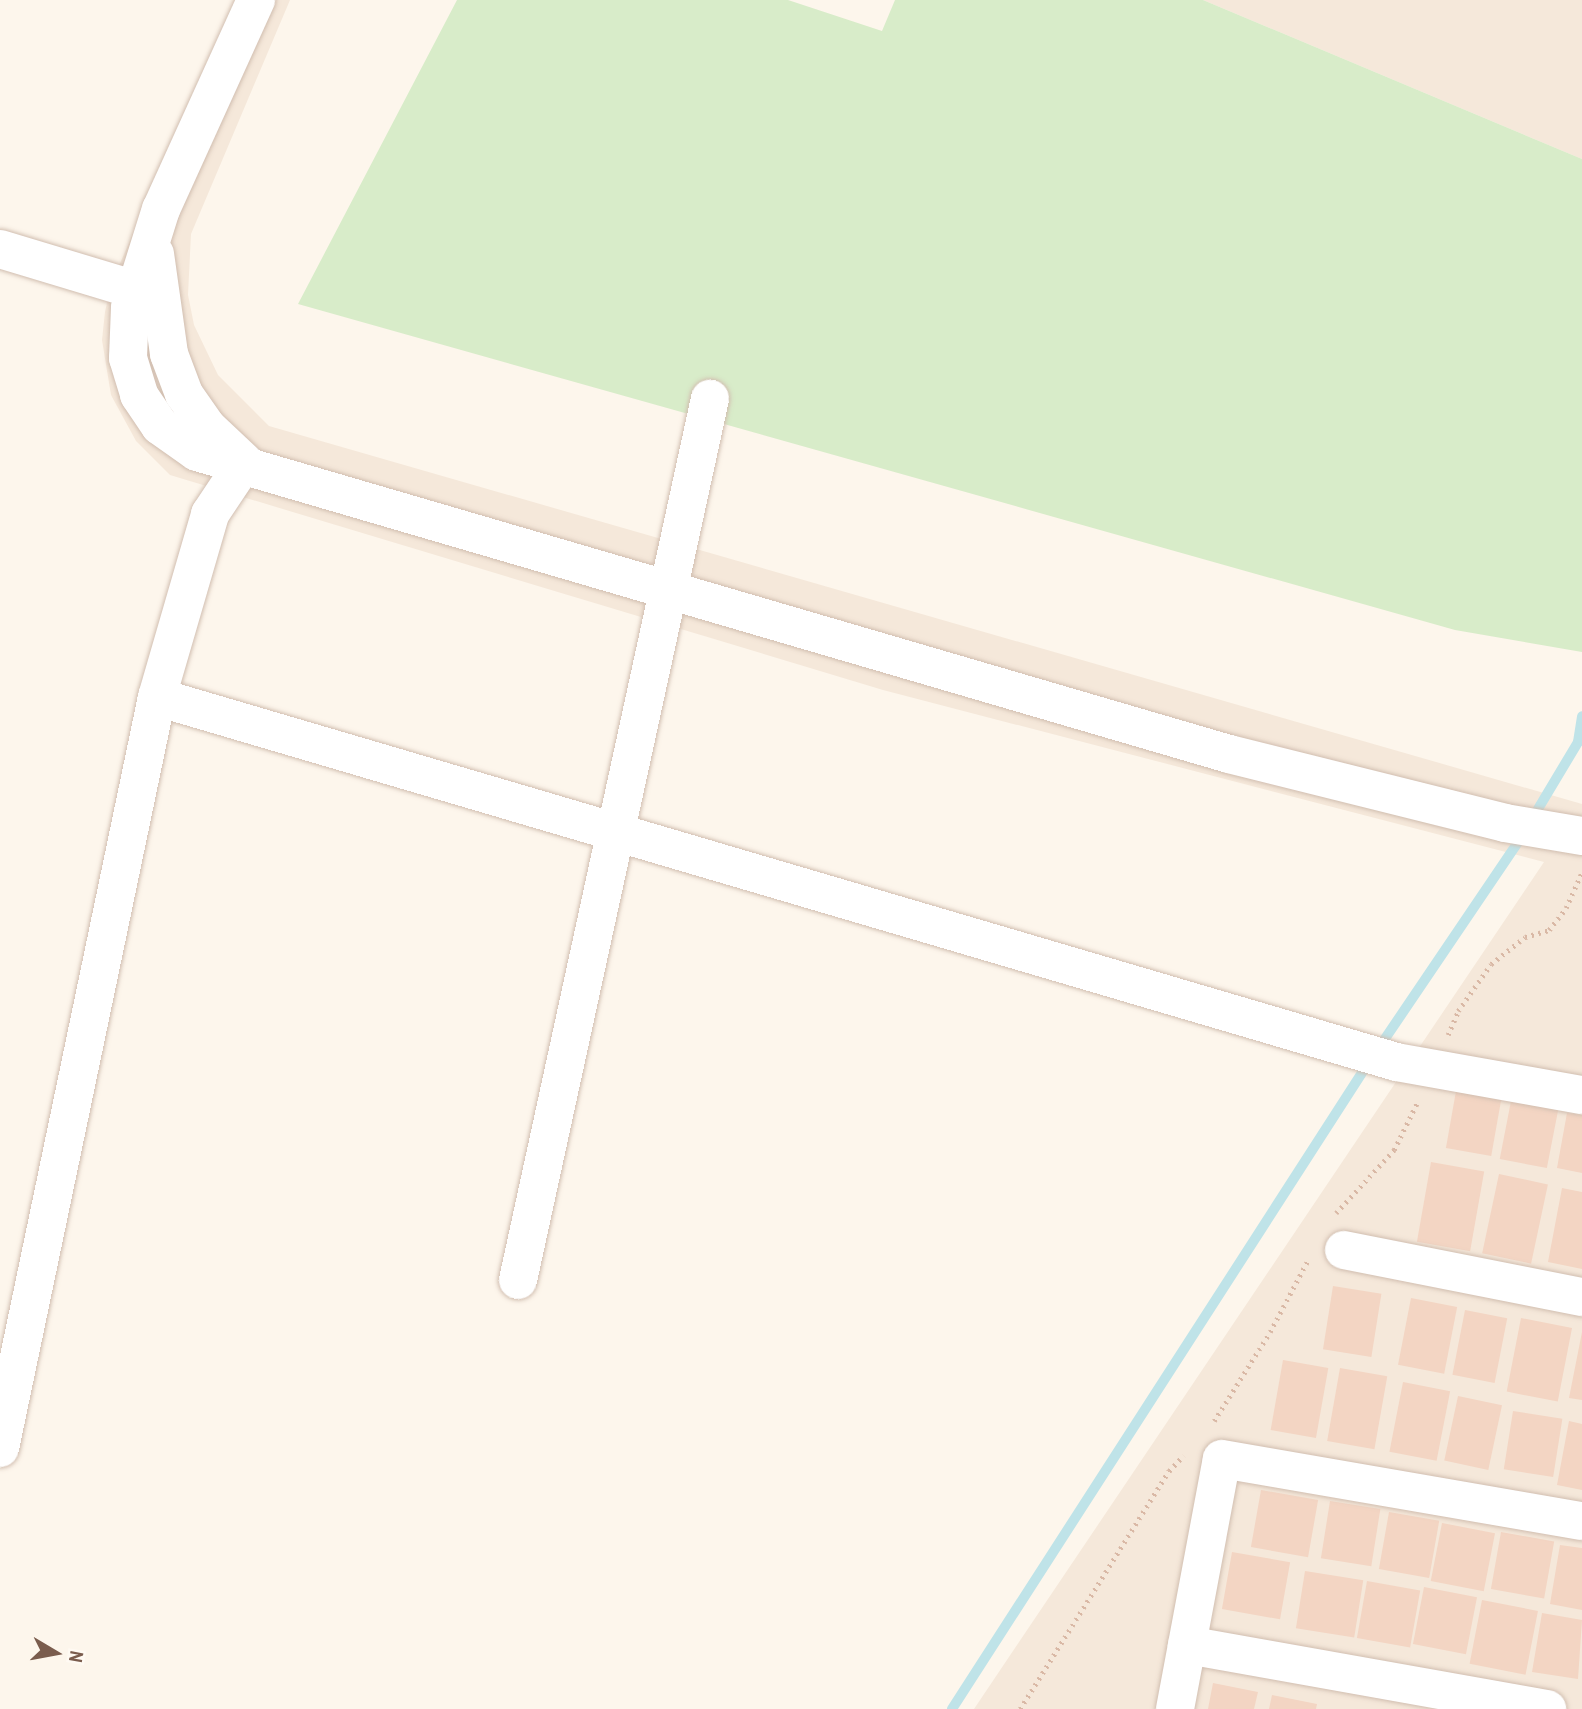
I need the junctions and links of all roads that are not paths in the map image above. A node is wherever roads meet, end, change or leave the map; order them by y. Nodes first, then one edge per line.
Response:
1 (256, 0) edge
2 (153, 234) junction
3 (0, 249) edge
4 (136, 289) junction
5 (710, 398) dead end
6 (244, 463) junction
7 (669, 589) junction
8 (157, 697) junction
9 (616, 832) junction
10 (1575, 835) edge
11 (1582, 1095) edge
12 (1328, 1242) road end
13 (518, 1280) dead end
14 (1582, 1297) edge
15 (0, 1448) edge
16 (1582, 1521) edge
17 (1187, 1645) junction
18 (1175, 1709) edge
19 (1547, 1709) edge

1 - 2 street
2 - 4 street
2 - 6 street
3 - 4 street
4 - 6 street
5 - 7 street
6 - 7 street
6 - 8 street
7 - 9 street
7 - 10 street
8 - 9 street
8 - 15 street
9 - 11 street
9 - 13 street
12 - 14 street
16 - 17 street
17 - 18 street
17 - 19 street

